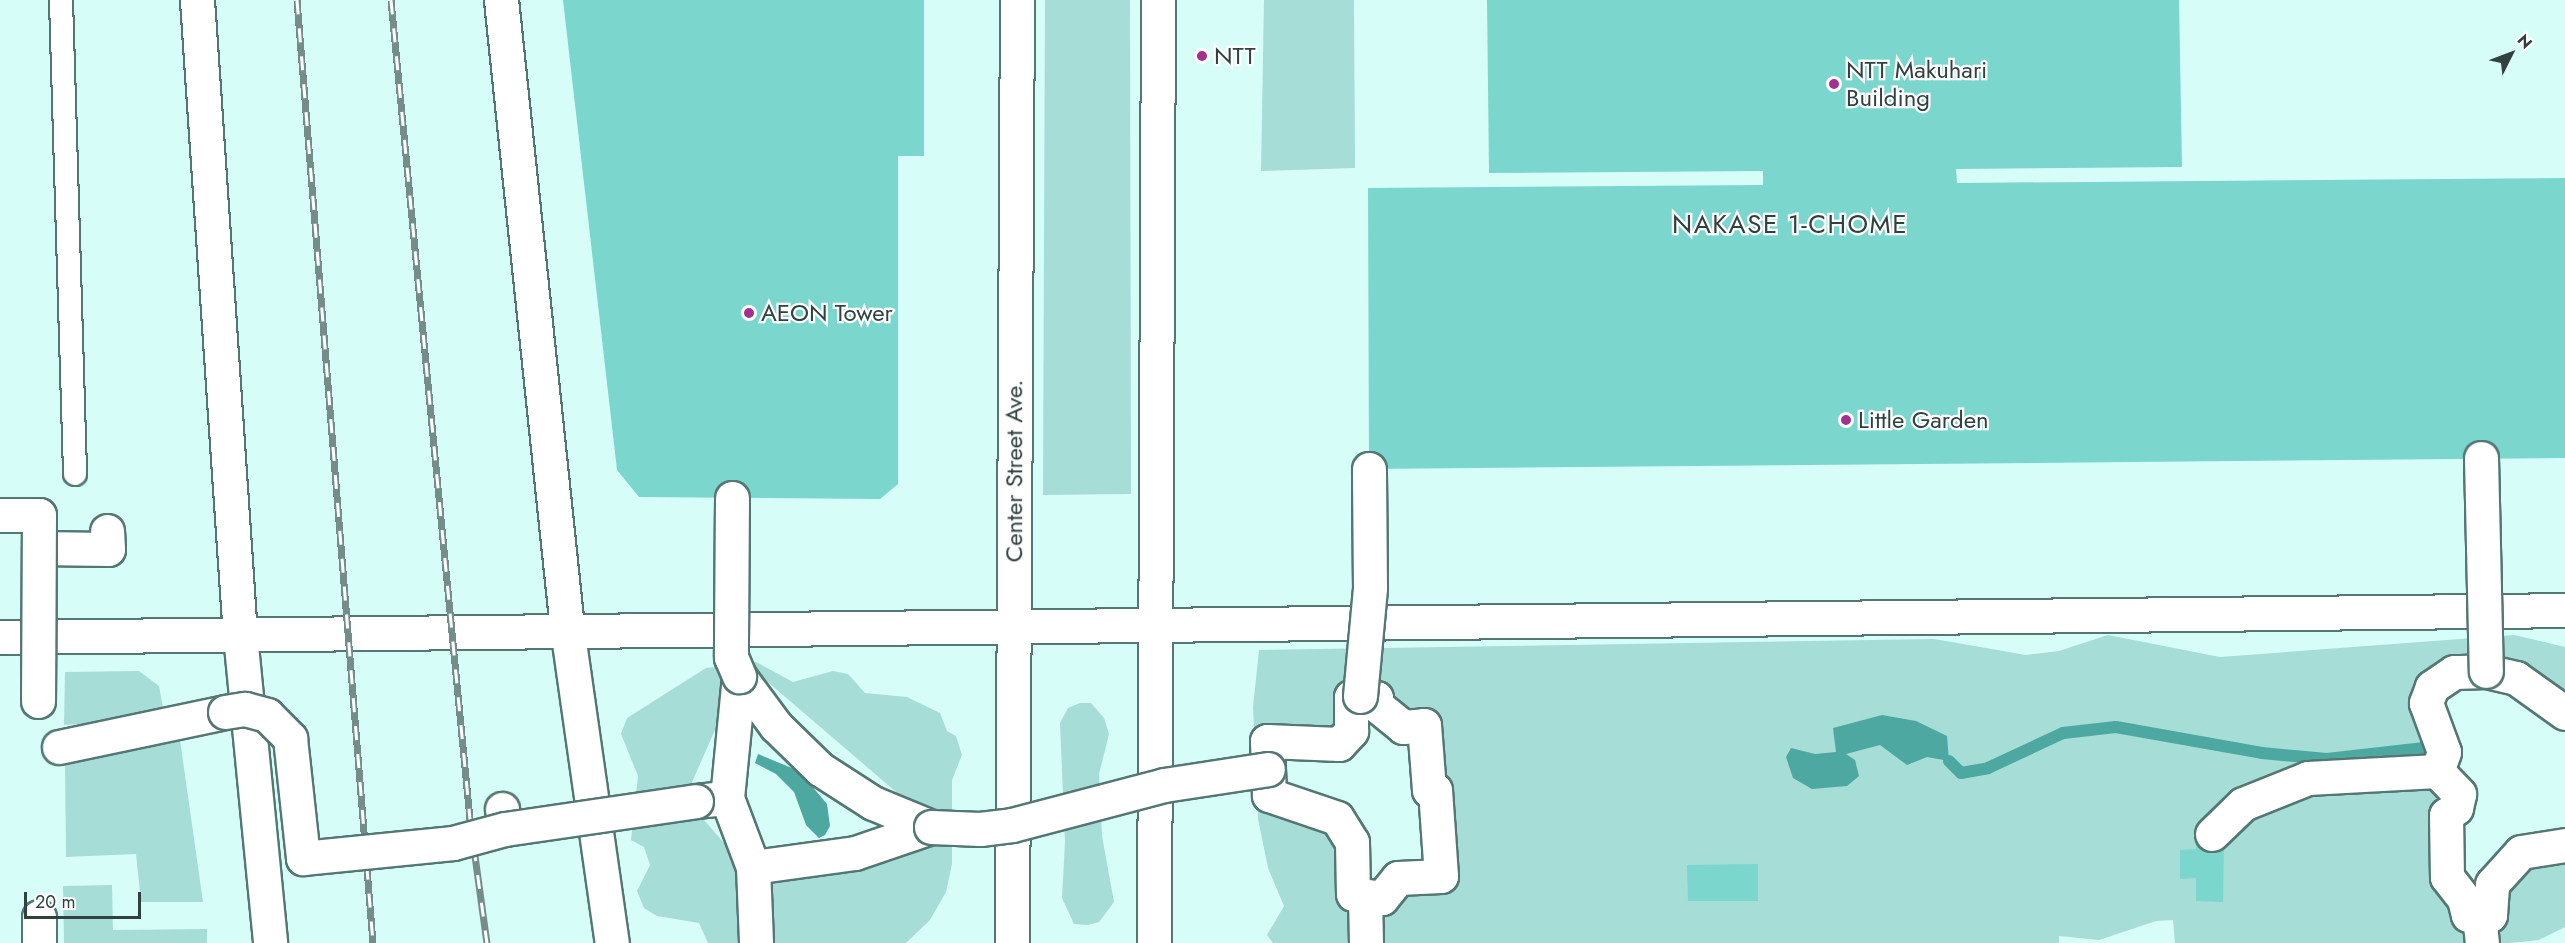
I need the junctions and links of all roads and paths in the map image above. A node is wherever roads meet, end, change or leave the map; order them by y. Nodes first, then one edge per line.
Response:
1 (61, 0) edge
2 (197, 0) edge
3 (501, 0) edge
4 (1017, 0) edge
5 (1158, 0) edge
6 (2481, 458) dead end
7 (1369, 469) dead end
8 (75, 474) dead end
9 (732, 498) dead end
10 (0, 515) edge
11 (107, 531) dead end
12 (39, 548) junction
13 (2565, 610) edge
14 (1155, 623) junction
15 (1013, 624) junction
16 (567, 628) junction
17 (240, 634) junction
18 (0, 637) edge
19 (2486, 671) junction
20 (739, 676) junction
21 (1360, 696) junction
22 (38, 701) dead end
23 (2565, 713) edge
24 (59, 747) dead end
25 (1268, 769) junction
26 (2437, 771) junction
27 (727, 798) junction
28 (931, 827) junction
29 (2212, 834) dead end
30 (2565, 845) edge
31 (753, 867) junction
32 (1365, 896) junction
33 (2481, 929) edge
34 (270, 943) edge
35 (612, 943) edge
36 (756, 943) edge
37 (1012, 943) edge
38 (1154, 943) edge
39 (1366, 943) edge

1 - 8 lane
2 - 17 street
3 - 16 street
4 - 15 street, Center Street Ave.
5 - 14 street
6 - 19 street, bridge
7 - 21 street, bridge
9 - 20 street, bridge
10 - 12 street, bridge
11 - 12 street
12 - 22 street, bridge
13 - 14 street
14 - 15 street
14 - 38 street
15 - 16 street
15 - 37 street, Center Street Ave.
16 - 17 street
16 - 35 street
17 - 18 street
17 - 34 street
19 - 23 street
19 - 26 street
20 - 27 street
20 - 28 street
21 - 25 street
21 - 32 street
24 - 27 street, bridge
25 - 28 street, bridge
25 - 32 street
26 - 29 street
26 - 33 street
27 - 31 street
28 - 31 street
30 - 33 street
31 - 36 street
32 - 39 street

